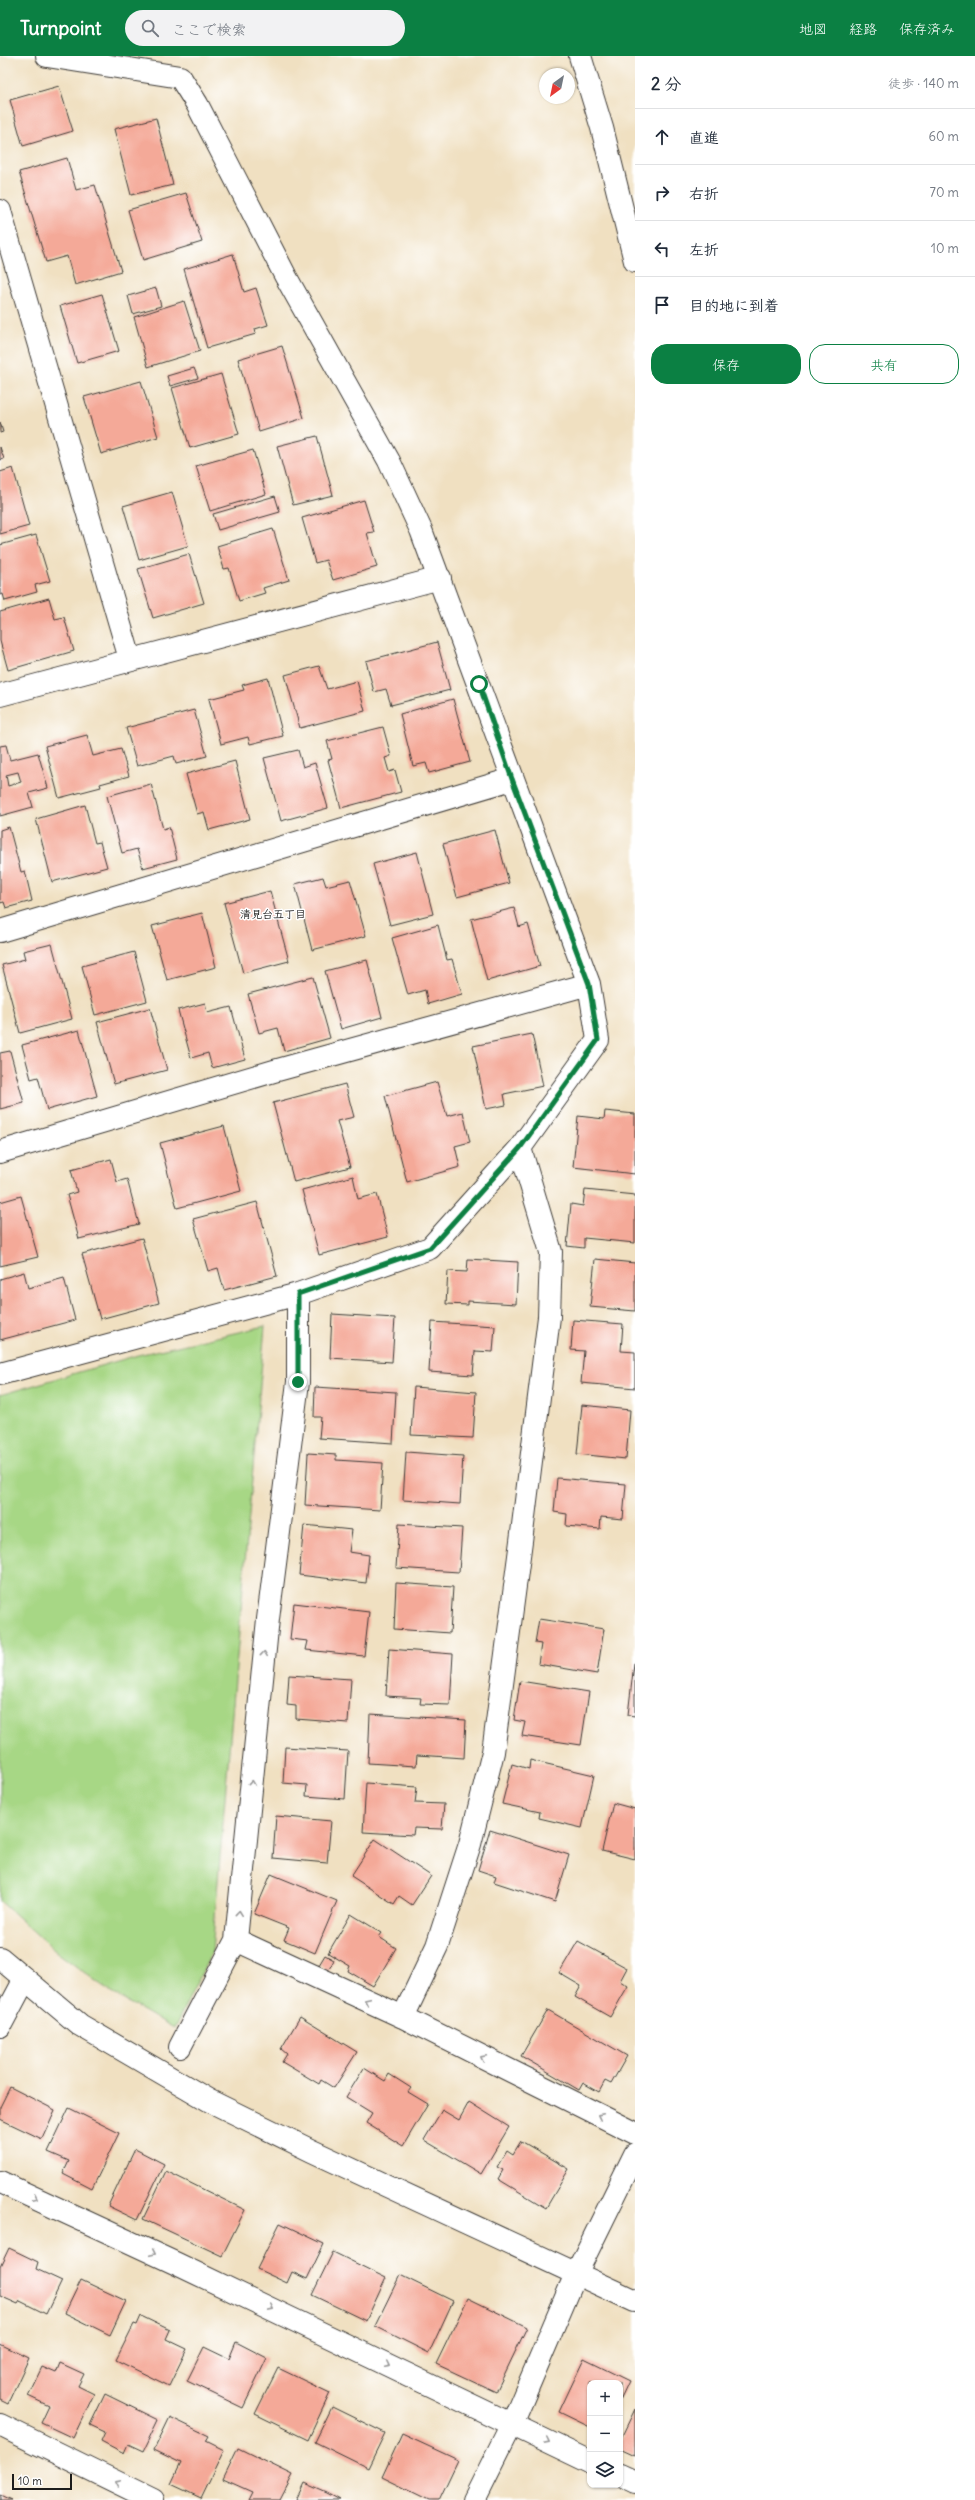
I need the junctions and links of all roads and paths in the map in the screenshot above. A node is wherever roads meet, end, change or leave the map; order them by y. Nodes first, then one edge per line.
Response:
1 (47, 56) edge
2 (580, 56) edge
3 (0, 211) edge
4 (635, 262) edge
5 (440, 578) junction
6 (130, 659) junction
7 (0, 695) edge
8 (512, 779) junction
9 (0, 931) edge
10 (589, 984) junction
11 (520, 1148) junction
12 (0, 1152) edge
13 (298, 1294) junction
14 (0, 1374) edge
15 (236, 1940) junction
16 (0, 1958) edge
17 (25, 1979) junction
18 (403, 2017) junction
19 (0, 2026) edge
20 (180, 2047) dead end
21 (635, 2133) edge
22 (635, 2154) edge
23 (0, 2182) edge
24 (576, 2274) junction
25 (635, 2301) edge
26 (512, 2424) junction
27 (0, 2425) edge
28 (587, 2461) edge
29 (623, 2476) edge
30 (635, 2482) edge
31 (153, 2500) edge
32 (474, 2500) edge

1 - 5 street
2 - 4 street
3 - 6 street
5 - 6 street
5 - 8 street
6 - 7 street
8 - 9 street
8 - 10 street
10 - 11 street
10 - 12 street
11 - 13 street
11 - 18 street
13 - 14 street
15 -> 13 street
18 -> 15 street
15 - 20 street
16 - 17 street
17 - 19 street
17 - 24 street
21 -> 18 street
22 - 24 street
23 -> 26 street
24 - 25 street
24 - 26 street
26 -> 28 street
26 - 32 street
31 -> 27 street
29 - 30 street

